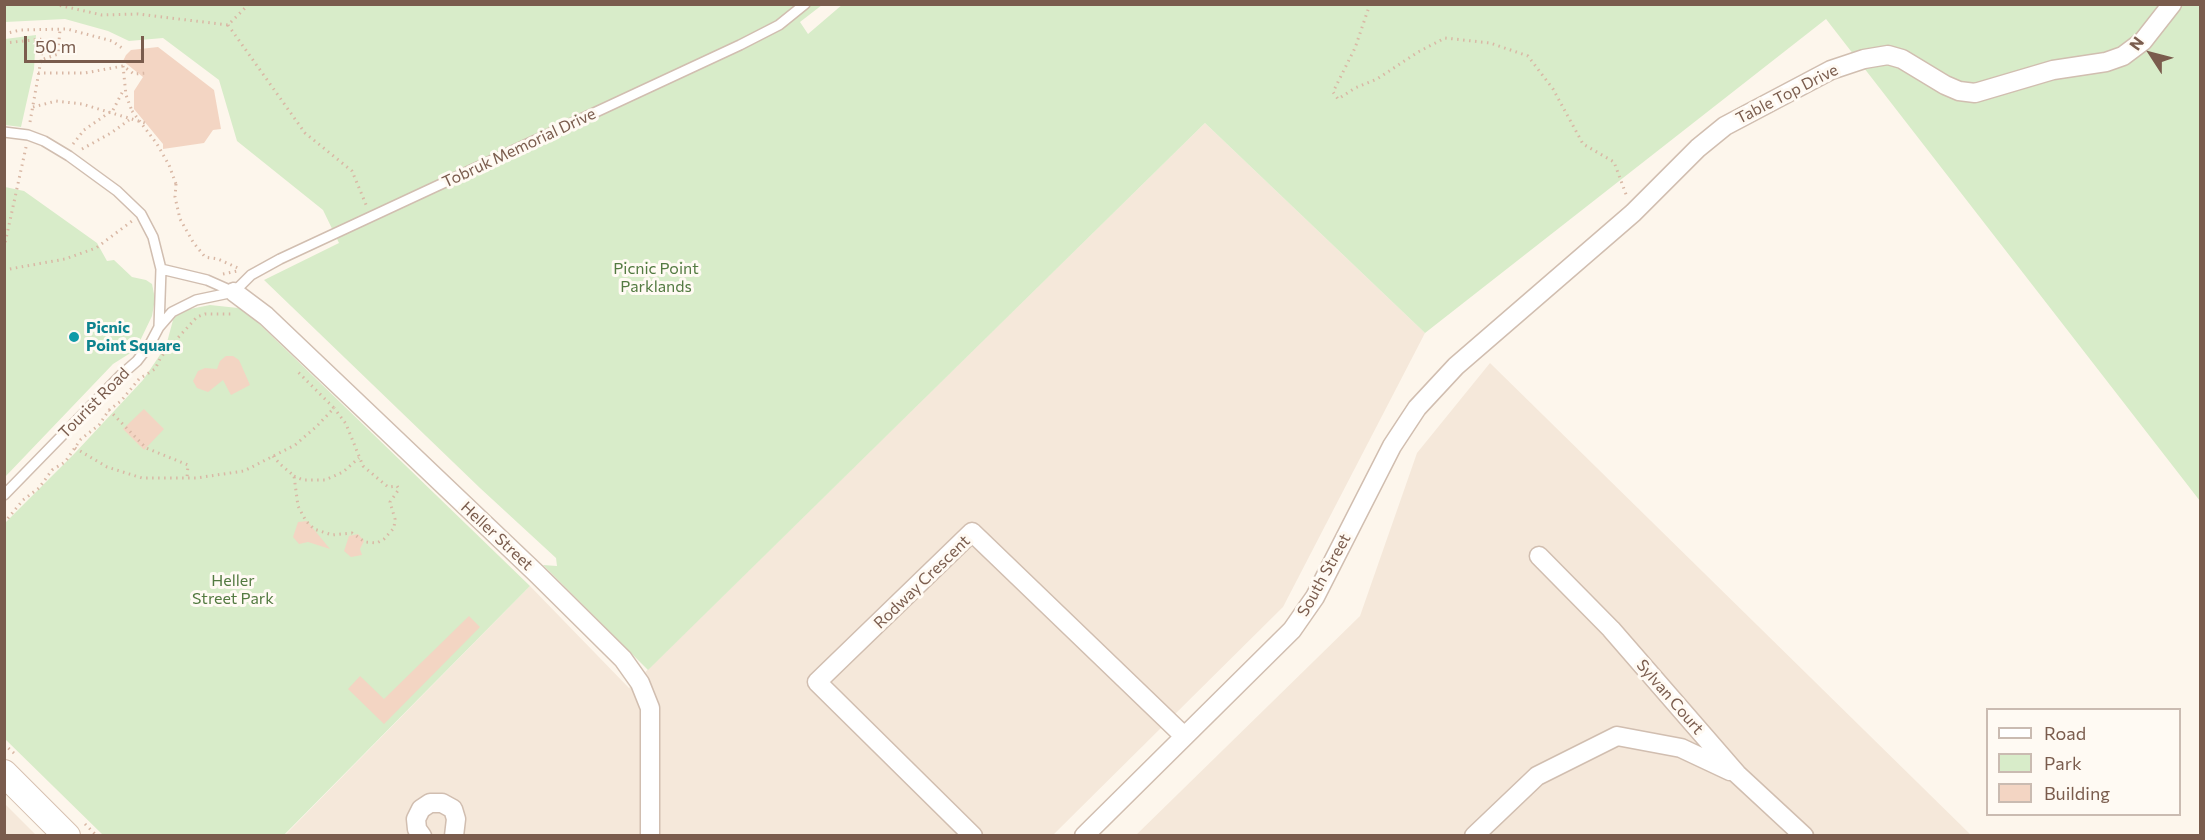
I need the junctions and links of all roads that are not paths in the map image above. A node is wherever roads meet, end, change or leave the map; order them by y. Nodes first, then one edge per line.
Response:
1 (806, 4) edge
2 (2172, 4) edge
3 (4, 132) edge
4 (161, 269) junction
5 (234, 292) junction
6 (159, 327) junction
7 (1456, 366) joint
8 (4, 495) edge
9 (1539, 556) dead end
10 (1184, 736) junction
11 (4, 773) edge
12 (1737, 774) junction
13 (67, 836) edge
14 (422, 836) edge
15 (454, 836) edge
16 (650, 836) edge
17 (974, 836) edge
18 (1084, 836) edge
19 (1474, 836) edge
20 (1804, 836) edge

1 - 5 lane, Tobruk Memorial Drive
2 - 7 street, Table Top Drive
3 - 4 lane, Tourist Road
4 - 5 lane, Heller Street
4 - 6 lane, Tourist Road
5 - 6 lane
5 - 16 street, Heller Street
6 - 8 lane, Tourist Road
7 - 10 street, South Street
9 - 12 street, Sylvan Court
10 - 17 street, Rodway Crescent
10 - 18 street, South Street
11 - 13 street
12 - 19 street
12 - 20 street, Sylvan Court
14 - 15 street

